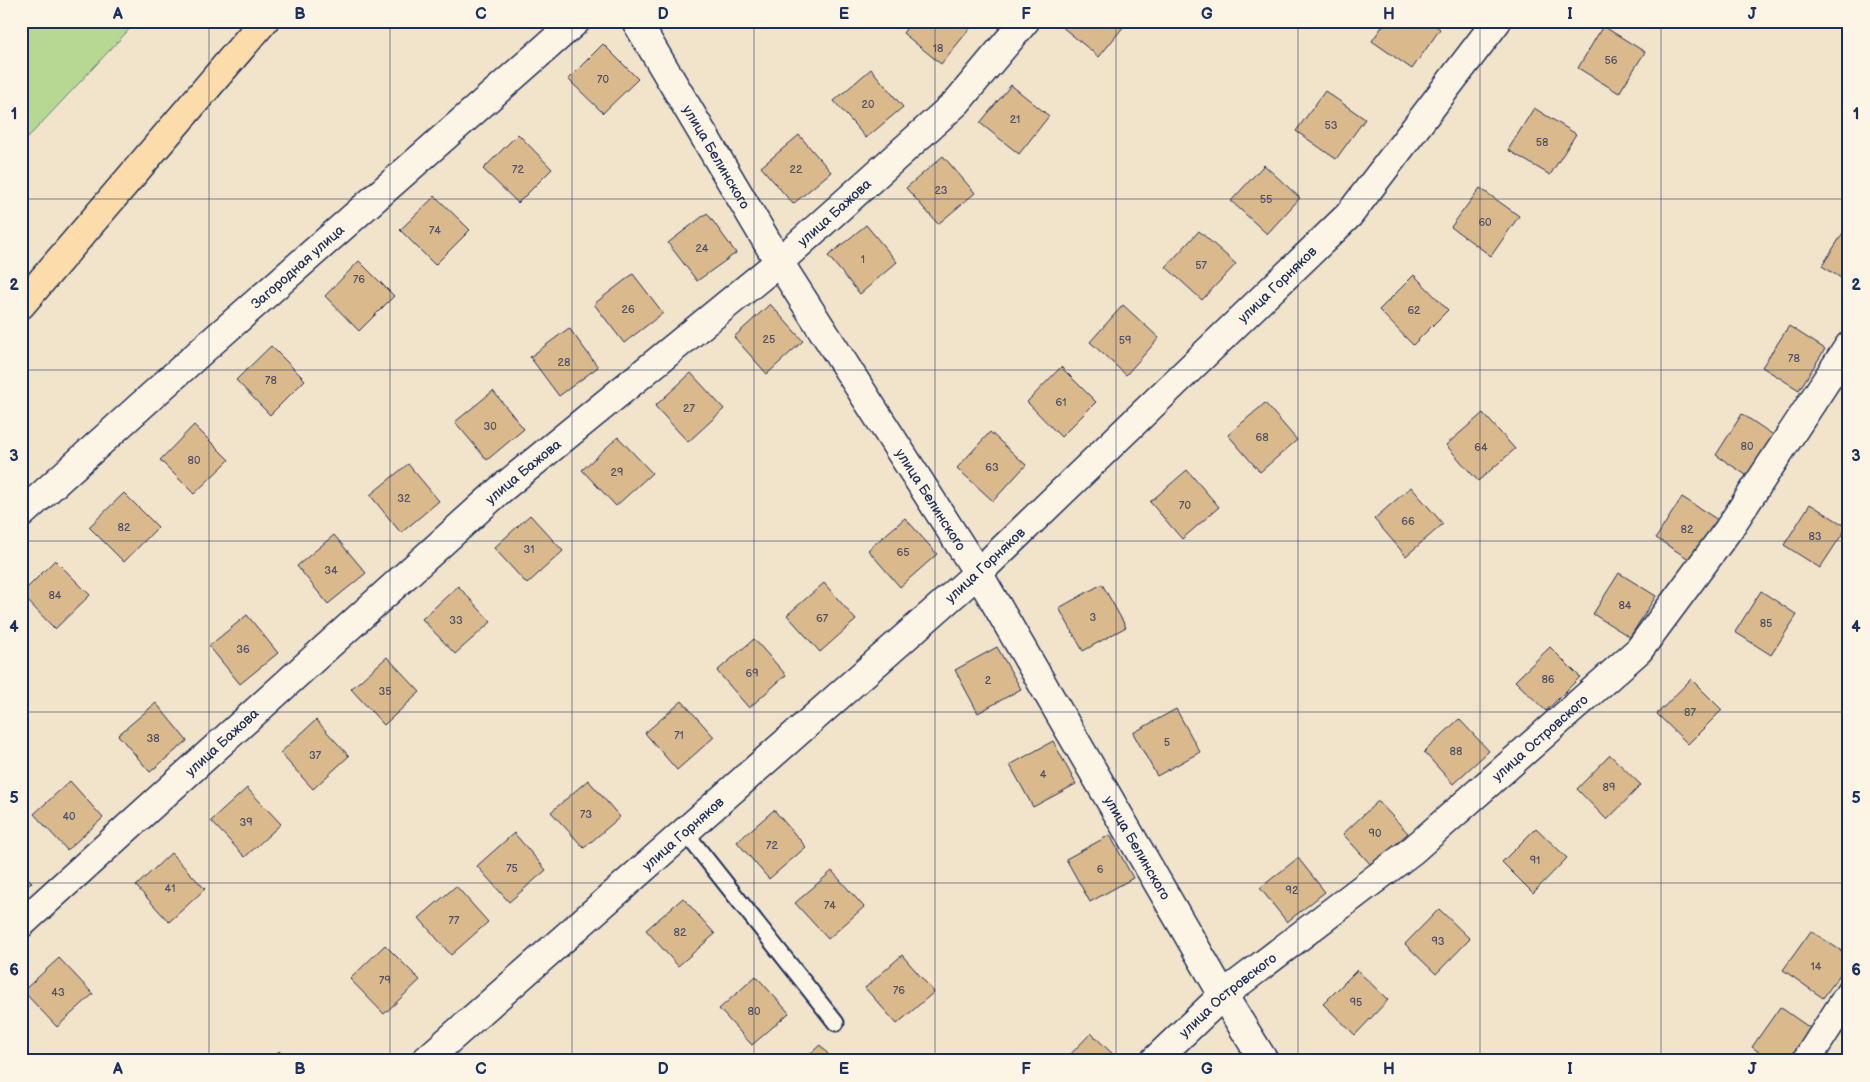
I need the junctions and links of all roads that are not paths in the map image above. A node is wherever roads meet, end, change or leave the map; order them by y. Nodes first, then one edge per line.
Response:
1 (264, 21) edge
2 (576, 21) edge
3 (636, 21) edge
4 (1025, 21) edge
5 (1497, 21) edge
6 (779, 262) junction
7 (21, 305) edge
8 (1849, 346) edge
9 (21, 514) edge
10 (978, 573) junction
11 (684, 831) junction
12 (21, 924) edge
13 (1849, 994) edge
14 (1223, 995) junction
15 (836, 1022) dead end
16 (425, 1061) edge
17 (1154, 1061) edge
18 (1264, 1061) edge
19 (1806, 1061) edge

1 - 7 highway
2 - 9 street, Загородная улица
3 - 6 street, улица Белинского
4 - 6 street, улица Бажова
5 - 10 street, улица Горняков
6 - 10 street, улица Белинского
6 - 12 street, улица Бажова
8 - 14 street, улица Островского
10 - 11 street, улица Горняков
10 - 14 street, улица Белинского
11 - 15 lane
11 - 16 street, улица Горняков
13 - 19 street
14 - 17 street, улица Островского
14 - 18 street, улица Белинского

